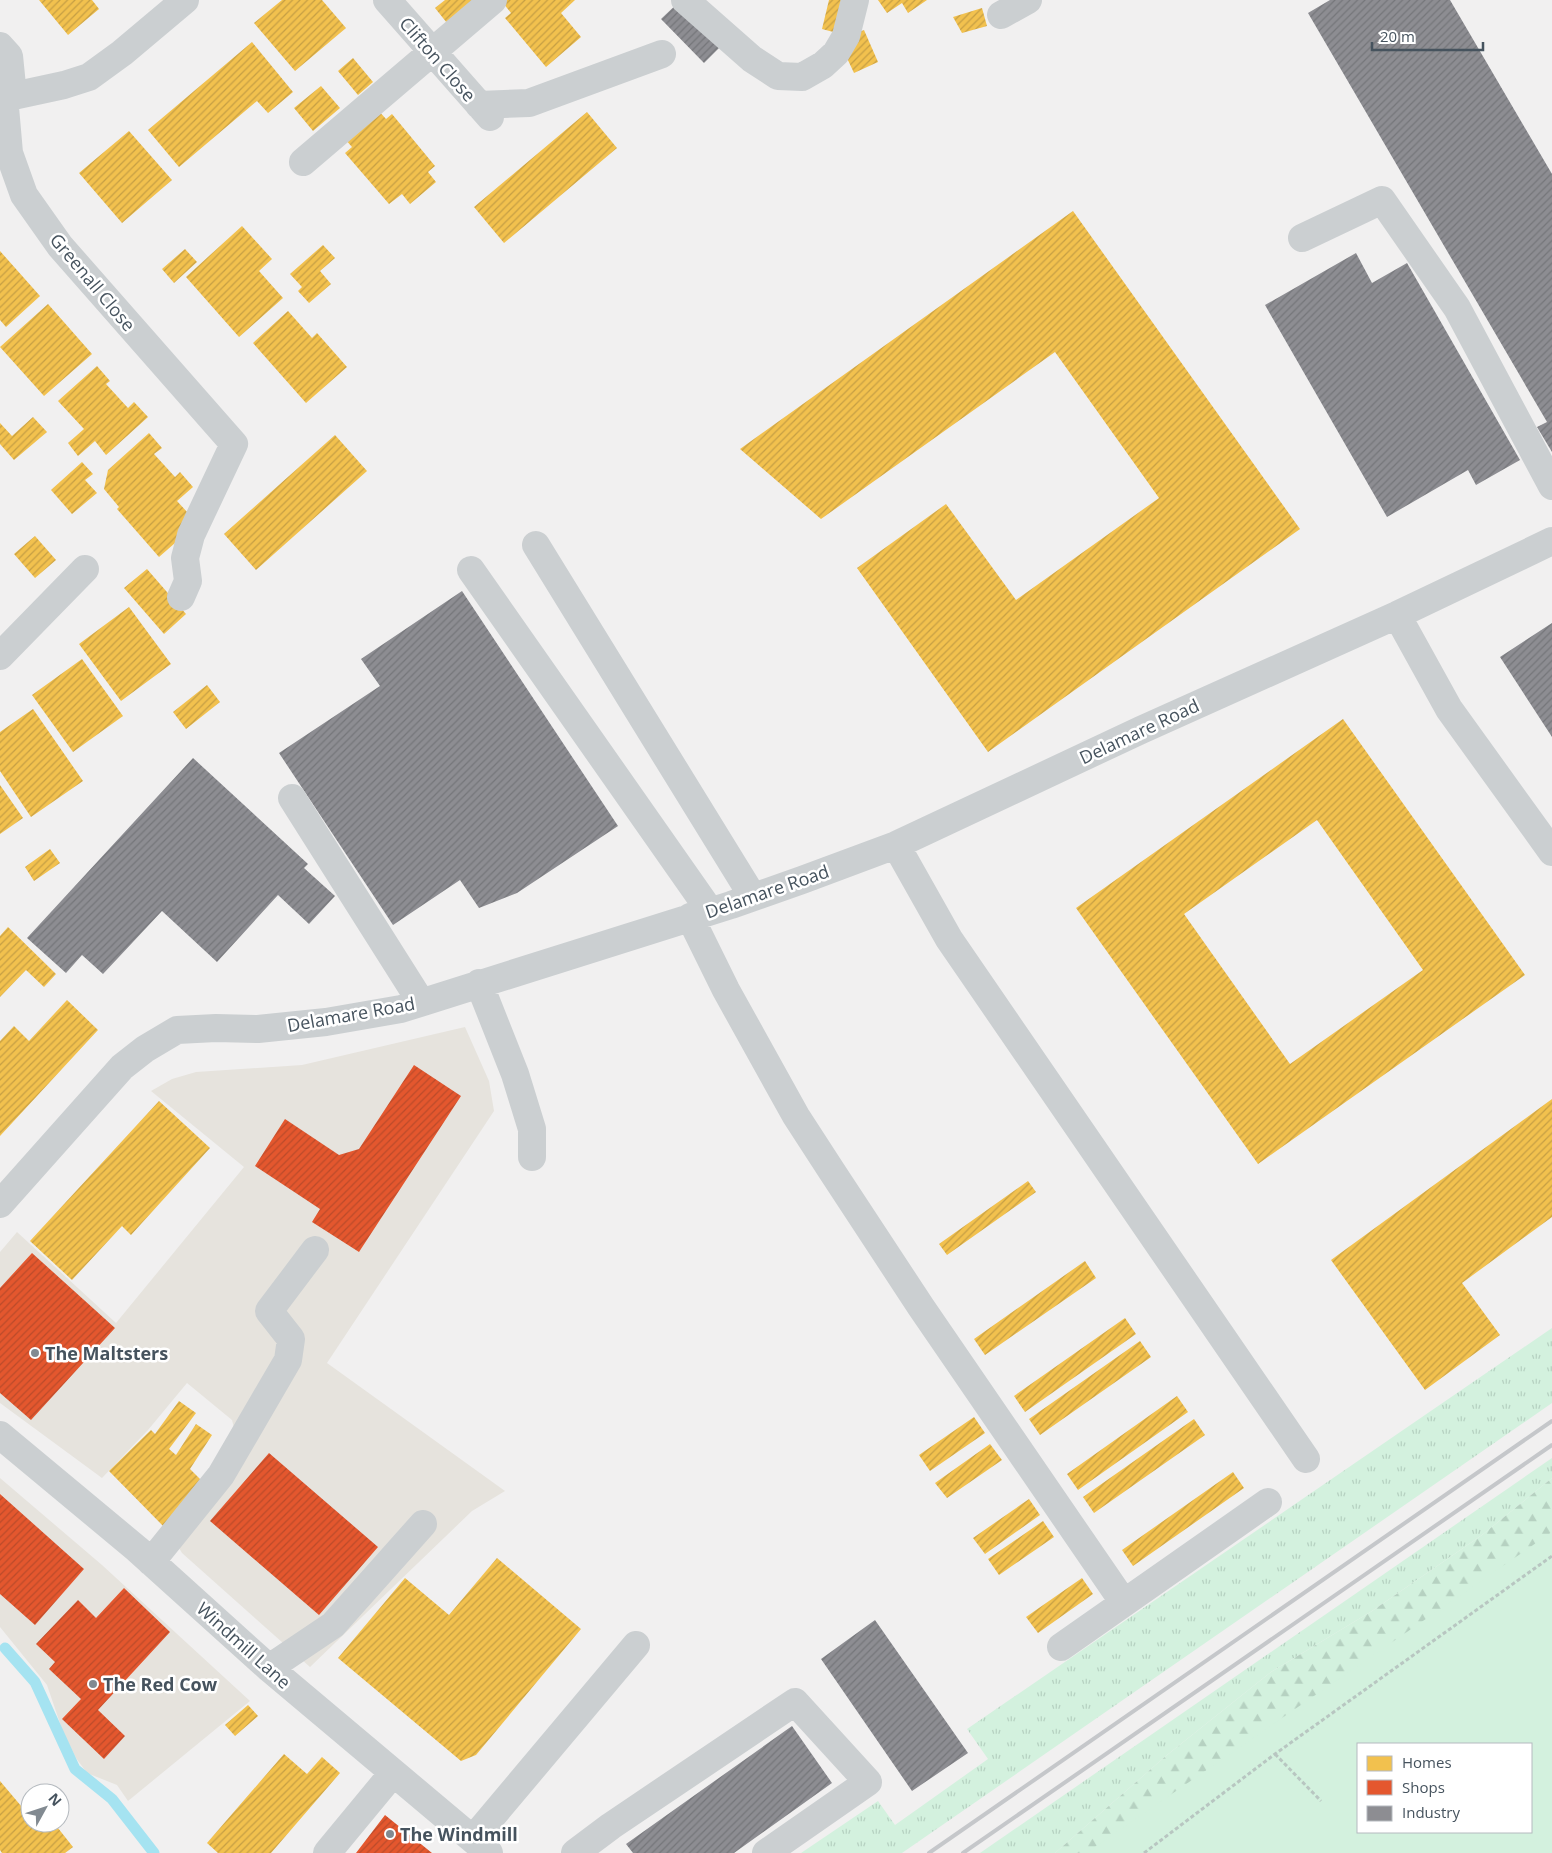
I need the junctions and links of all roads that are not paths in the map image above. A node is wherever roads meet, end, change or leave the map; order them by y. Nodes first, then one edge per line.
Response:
1 (185, 0) edge
2 (387, 0) edge
3 (493, 0) edge
4 (684, 0) edge
5 (855, 0) edge
6 (1028, 0) edge
7 (1001, 15) dead end
8 (0, 46) edge
9 (433, 52) junction
10 (662, 54) dead end
11 (6, 96) edge
12 (302, 162) dead end
13 (1302, 238) dead end
14 (1552, 486) edge
15 (1552, 541) edge
16 (536, 545) dead end
17 (85, 568) dead end
18 (471, 570) dead end
19 (181, 597) dead end
20 (1397, 615) junction
21 (0, 656) edge
22 (292, 798) dead end
23 (896, 845) junction
24 (1552, 852) edge
25 (753, 897) junction
26 (700, 914) junction
27 (479, 983) junction
28 (422, 1002) junction
29 (532, 1157) dead end
30 (0, 1204) edge
31 (315, 1250) dead end
32 (0, 1436) edge
33 (1306, 1459) dead end
34 (1268, 1502) dead end
35 (423, 1524) dead end
36 (152, 1562) junction
37 (1124, 1603) junction
38 (636, 1645) dead end
39 (1061, 1647) dead end
40 (270, 1668) junction
41 (393, 1773) junction
42 (481, 1846) edge
43 (327, 1853) edge
44 (575, 1853) edge
45 (766, 1853) edge

1 - 11 street
2 - 9 street, Clifton Close
3 - 9 street
4 - 5 street
6 - 7 street
8 - 11 street, Greenall Close
9 - 10 street, Clifton Close
9 - 12 street
11 - 19 street, Greenall Close
13 - 14 street
15 - 20 street, Delamare Road
16 - 25 street
17 - 21 street
18 - 26 street
20 - 23 street, Delamare Road
20 - 24 street
22 - 28 street
23 - 25 street, Delamare Road
23 - 33 street
25 - 26 street, Delamare Road
26 - 27 street, Delamare Road
26 - 37 street
27 - 28 street, Delamare Road
27 - 29 street
28 - 30 street, Delamare Road
31 - 36 street
32 - 36 street, Windmill Lane
34 - 37 street
35 - 40 street
36 - 40 street, Windmill Lane
37 - 39 street
38 - 42 street
40 - 41 street, Windmill Lane
41 - 42 street, Windmill Lane
41 - 43 street
44 - 45 street

